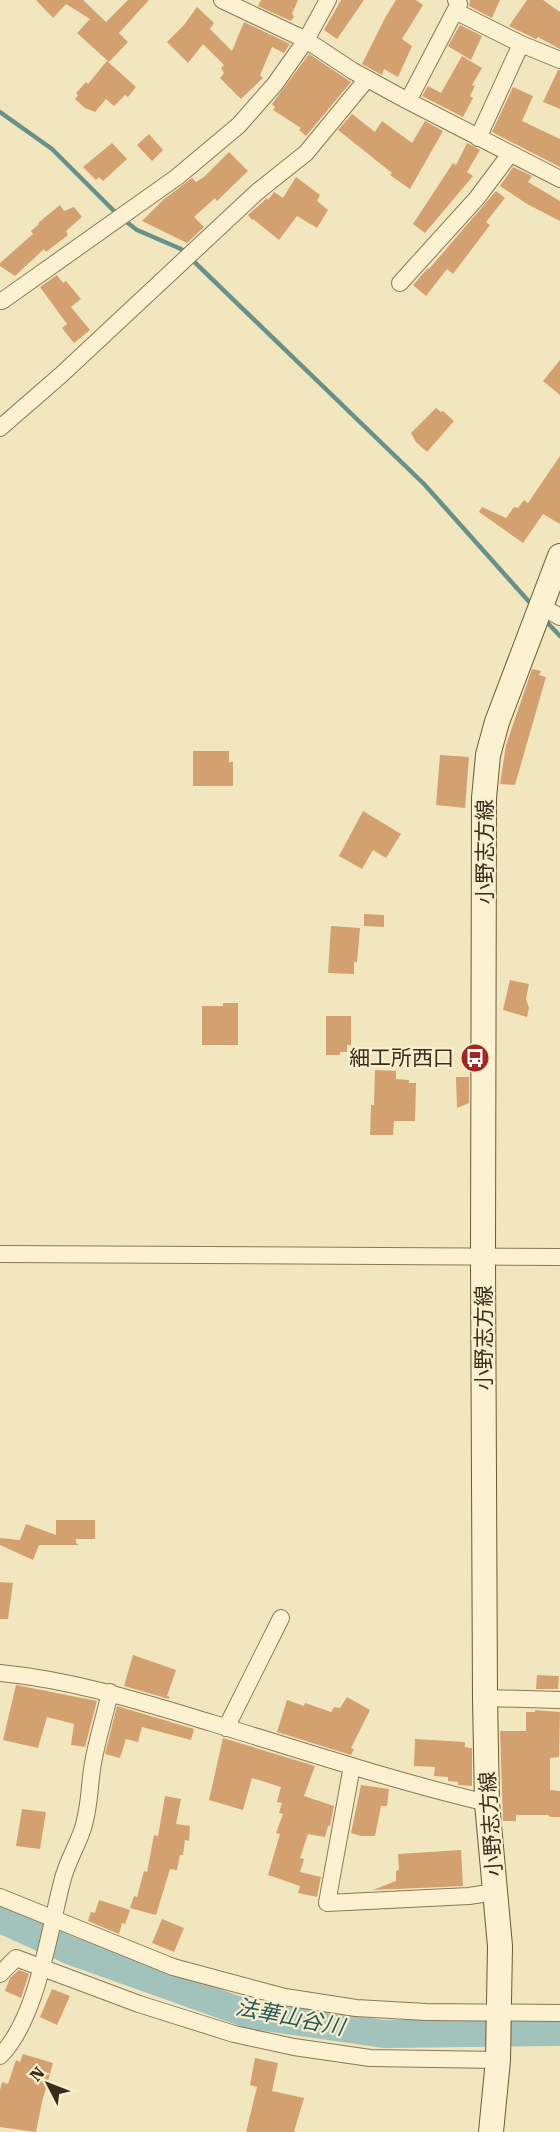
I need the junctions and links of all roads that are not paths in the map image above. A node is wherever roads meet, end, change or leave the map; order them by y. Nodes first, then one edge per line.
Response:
1 (222, 0) edge
2 (328, 0) edge
3 (456, 5) edge
4 (306, 40) junction
5 (521, 44) junction
6 (560, 60) edge
7 (367, 79) junction
8 (408, 101) junction
9 (478, 138) junction
10 (510, 154) junction
11 (560, 179) edge
12 (400, 283) dead end
13 (2, 301) dead end
14 (0, 428) edge
15 (560, 556) edge
16 (544, 616) edge
17 (0, 1254) edge
18 (560, 1257) edge
19 (483, 1258) junction
20 (281, 1618) dead end
21 (0, 1672) edge
22 (110, 1692) junction
23 (486, 1698) junction
24 (560, 1700) edge
25 (226, 1728) junction
26 (352, 1766) junction
27 (487, 1803) junction
28 (495, 1892) junction
29 (0, 1897) edge
30 (55, 1918) junction
31 (41, 1968) junction
32 (0, 1974) edge
33 (498, 2011) junction
34 (560, 2013) edge
35 (0, 2056) edge
36 (498, 2060) junction
37 (491, 2132) edge

1 - 4 street
2 - 4 street
3 - 5 street
3 - 8 street
4 - 7 street
4 - 13 street
5 - 6 street
5 - 9 street
7 - 8 street
7 - 14 street
8 - 9 street
9 - 10 street
10 - 11 street
10 - 12 street
15 - 16 main road, 小野志方線
16 - 19 main road, 小野志方線
17 - 19 street
18 - 19 street
19 - 23 main road, 小野志方線
20 - 25 street
21 - 22 street
22 - 25 street
22 - 30 street
23 - 24 street
23 - 27 main road, 小野志方線
25 - 26 street
26 - 27 street
26 - 28 street
27 - 28 main road, 小野志方線
28 - 33 main road, 小野志方線
29 - 30 street
30 - 31 street
30 - 33 street
31 - 32 street
31 - 35 street
31 - 36 street
33 - 34 street
33 - 36 main road, 小野志方線
36 - 37 main road, 小野志方線

